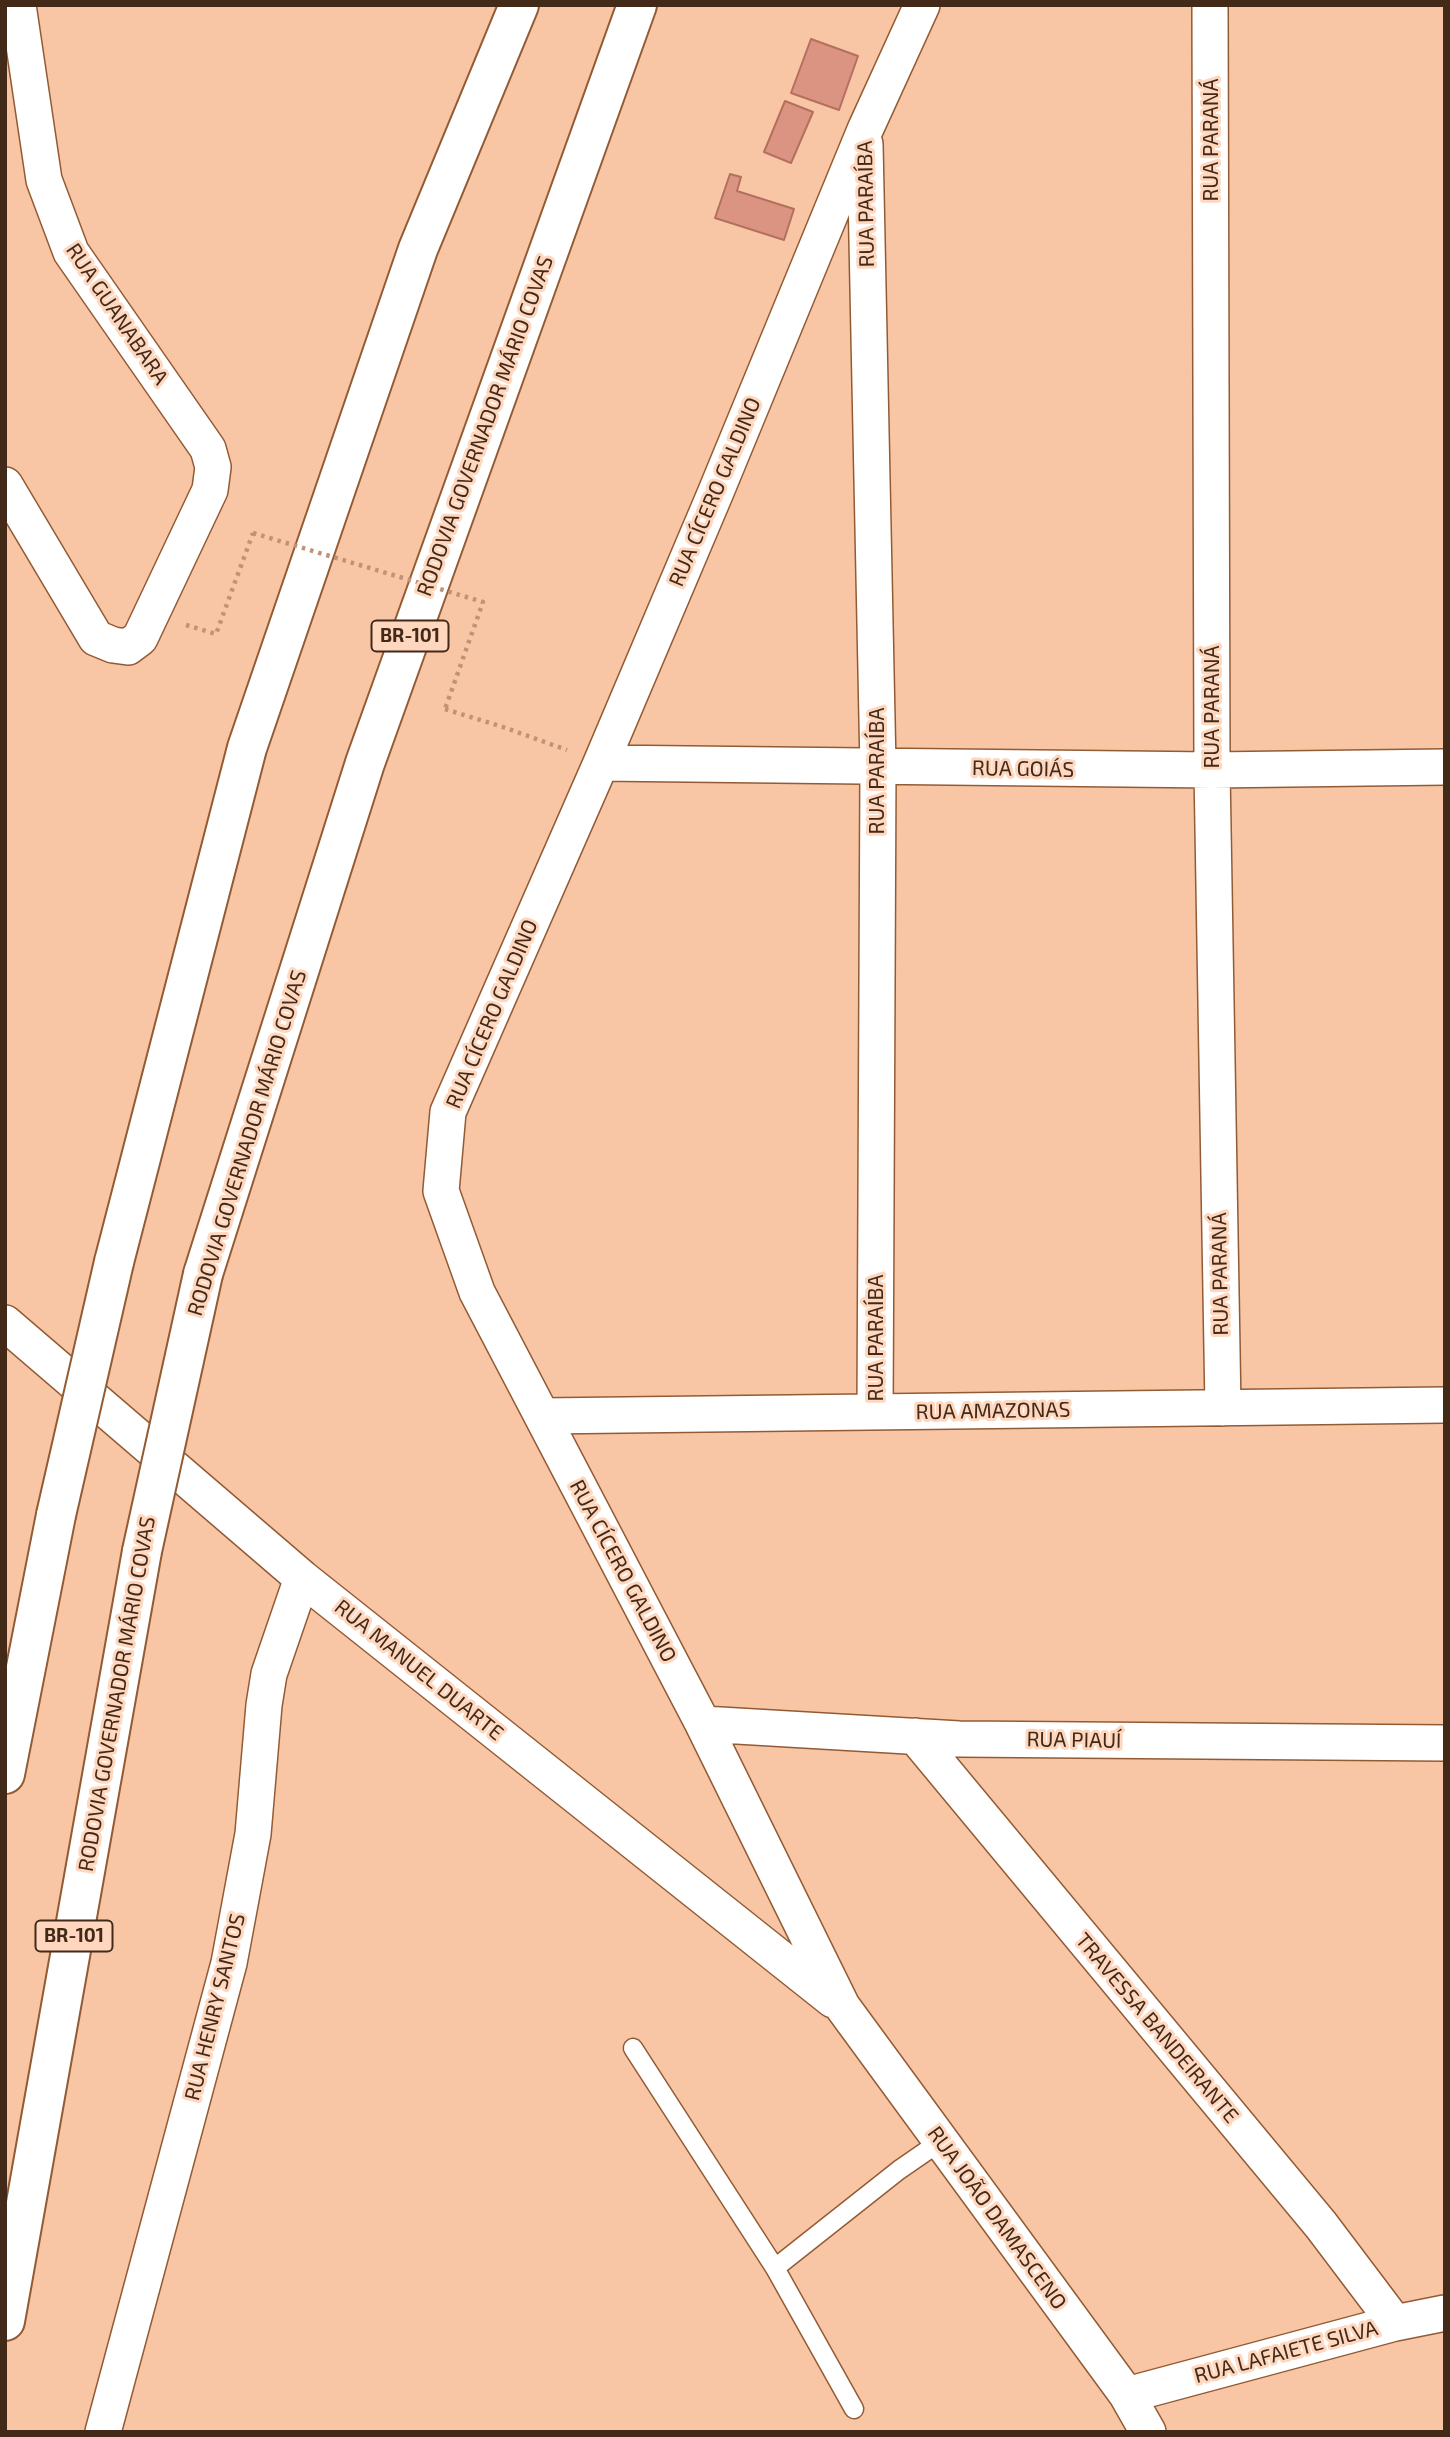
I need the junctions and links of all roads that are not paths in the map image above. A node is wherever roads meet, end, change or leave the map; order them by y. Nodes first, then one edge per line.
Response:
1 (519, 5) edge
2 (637, 5) edge
3 (922, 5) edge
4 (1210, 5) edge
5 (28, 11) edge
6 (864, 130) junction
7 (5, 485) edge
8 (601, 763) junction
9 (878, 767) junction
10 (1445, 767) edge
11 (1212, 771) junction
12 (7, 1329) edge
13 (1445, 1405) edge
14 (1223, 1408) junction
15 (875, 1412) junction
16 (542, 1416) junction
17 (302, 1578) junction
18 (703, 1724) junction
19 (915, 1736) junction
20 (1445, 1743) edge
21 (5, 1774) edge
22 (842, 2006) junction
23 (633, 2048) dead end
24 (941, 2141) junction
25 (775, 2268) junction
26 (1445, 2313) edge
27 (5, 2321) edge
28 (1395, 2323) junction
29 (1127, 2395) junction
30 (854, 2409) dead end
31 (103, 2432) edge
32 (1148, 2432) edge

1 - 21 highway, bridge
2 - 27 highway, RODOVIA GOVERNADOR MÁRIO COVAS / BR-101, bridge
3 - 6 street, RUA CÍCERO GALDINO
4 - 11 street, RUA PARANÁ
5 - 7 street, RUA GUANABARA
6 - 8 street, RUA CÍCERO GALDINO
6 - 9 street, RUA PARAÍBA
8 - 9 street, RUA GOIÁS
8 - 16 street, RUA CÍCERO GALDINO
9 - 11 street, RUA GOIÁS
9 - 15 street, RUA PARAÍBA
10 - 11 street, RUA GOIÁS
11 - 14 street, RUA PARANÁ
12 - 17 street, RUA MANUEL DUARTE
13 - 14 street, RUA AMAZONAS
14 - 15 street, RUA AMAZONAS
15 - 16 street, RUA AMAZONAS
16 - 18 street, RUA CÍCERO GALDINO
17 - 22 street, RUA MANUEL DUARTE
17 - 31 street, RUA HENRY SANTOS
18 - 19 street, RUA PIAUÍ
18 - 22 street, RUA CÍCERO GALDINO
19 - 20 street, RUA PIAUÍ
19 - 28 street, TRAVESSA BANDEIRANTE
22 - 24 street, RUA JOÃO DAMASCENO
23 - 25 lane
24 - 25 lane
24 - 29 street, RUA JOÃO DAMASCENO
25 - 30 lane
26 - 28 street, RUA LAFAIETE SILVA
28 - 29 street, RUA LAFAIETE SILVA
29 - 32 street, RUA JOÃO DAMASCENO

